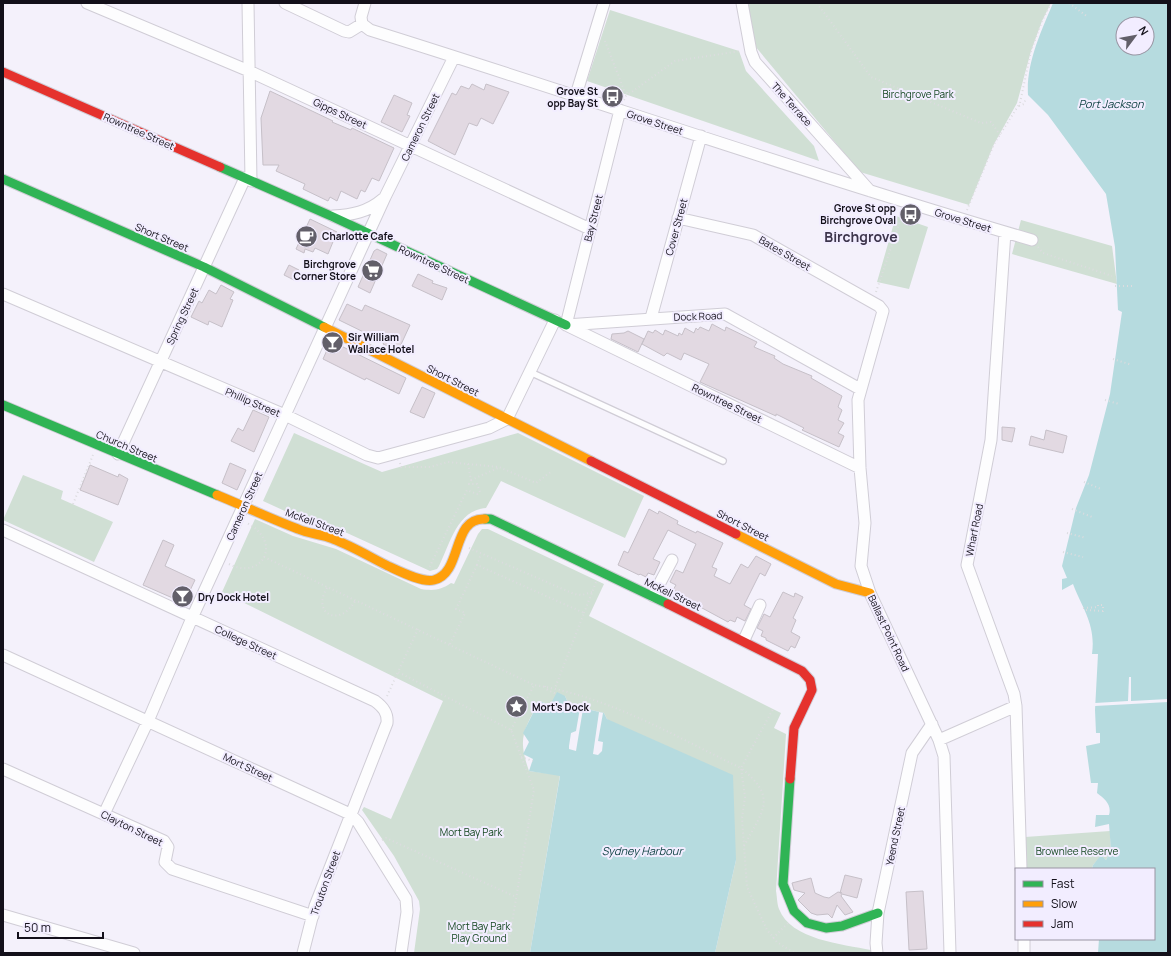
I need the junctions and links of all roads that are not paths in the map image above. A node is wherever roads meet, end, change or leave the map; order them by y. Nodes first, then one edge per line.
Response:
1 (87, 3) edge
2 (248, 3) edge
3 (285, 3) edge
4 (365, 3) edge
5 (604, 3) edge
6 (742, 3) edge
7 (362, 24) junction
8 (454, 56) junction
9 (249, 71) junction
10 (3, 72) edge
11 (576, 95) junction
12 (620, 110) junction
13 (701, 136) junction
14 (411, 146) junction
15 (3, 179) edge
16 (248, 179) junction
17 (870, 191) junction
18 (386, 197) junction
19 (331, 216) junction
20 (678, 218) junction
21 (590, 229) junction
22 (1004, 232) junction
23 (369, 234) junction
24 (1032, 240) road end
25 (204, 267) junction
26 (3, 294) edge
27 (883, 311) joint
28 (651, 318) junction
29 (555, 320) junction
30 (602, 323) junction
31 (566, 325) junction
32 (325, 329) junction
33 (595, 339) junction
34 (161, 361) junction
35 (530, 372) junction
36 (860, 389) junction
37 (3, 405) edge
38 (285, 416) junction
39 (507, 419) junction
40 (118, 454) junction
41 (723, 461) dead end
42 (860, 468) junction
43 (244, 506) junction
44 (3, 530) edge
45 (672, 560) dead end
46 (870, 593) junction
47 (653, 596) junction
48 (760, 605) dead end
49 (192, 618) junction
50 (744, 640) junction
51 (3, 655) edge
52 (1016, 706) junction
53 (148, 721) junction
54 (932, 724) junction
55 (939, 740) junction
56 (3, 769) edge
57 (104, 814) junction
58 (350, 814) junction
59 (1020, 868) edge
60 (878, 913) junction
61 (3, 915) edge
62 (313, 916) junction
63 (1024, 940) edge
64 (134, 953) edge
65 (304, 953) edge
66 (401, 953) edge
67 (877, 953) edge
68 (950, 953) edge
69 (1024, 953) edge

1 - 9 street, Gipps Street
2 - 9 street, Spring Street
3 - 7 street
4 - 7 street
5 - 11 street
6 - 17 street, The Terrace
7 - 8 street, Grove Street
8 - 11 street, Grove Street
8 - 14 street, Cameron Street
9 - 14 street, Gipps Street
9 - 16 street, Spring Street
10 - 16 street, Rowntree Street
11 - 12 street, Grove Street
12 - 13 street, Grove Street
12 - 21 street, Bay Street
13 - 17 street, Grove Street
13 - 20 street, Cover Street
14 - 18 street, Cameron Street
14 - 21 street, Gipps Street
15 - 25 street, Short Street
16 - 19 street, Rowntree Street
16 - 25 street, Spring Street
17 - 22 street, Grove Street
18 - 19 street, Cameron Street
18 - 23 street, Cameron Street
19 - 23 street, Rowntree Street
20 - 27 street, Bates Street
20 - 28 street, Cover Street
21 - 31 street, Bay Street
22 - 24 street, Grove Street
22 - 52 street, Wharf Road
23 - 29 street, Rowntree Street
23 - 32 street, Cameron Street
25 - 32 street, Short Street
25 - 34 street, Spring Street
26 - 34 street, Phillip Street
27 - 36 street, Ballast Point Road
28 - 30 street, Dock Road
28 - 36 street, Dock Road
29 - 31 street, Rowntree Street
29 - 35 street
30 - 31 street, Dock Road
30 - 33 street
31 - 33 street, Rowntree Street
32 - 38 street, Cameron Street
32 - 39 street, Short Street
33 - 42 street, Rowntree Street
34 - 38 street, Phillip Street
34 - 40 street, Spring Street
35 - 39 street
35 - 41 lane
36 - 42 street, Ballast Point Road
37 - 40 street, Church Street
38 - 39 street, Phillip Street
38 - 43 street, Cameron Street
39 - 46 street, Short Street
40 - 43 street, Church Street
42 - 46 street, Ballast Point Road
43 - 47 street, McKell Street
43 - 49 street, Cameron Street
44 - 49 street, College Street
45 - 47 street
46 - 54 street, Ballast Point Road
47 - 50 street, McKell Street
48 - 50 street
49 - 53 street, Cameron Street
49 - 58 street, College Street
50 - 60 street, McKell Street
51 - 53 street, Mort Street
52 - 55 street
52 - 59 street, Wharf Road
53 - 57 street, Cameron Street
53 - 58 street, Mort Street
54 - 55 street, Ballast Point Road
54 - 60 street, Yeend Street
55 - 68 street, Ballast Point Road
56 - 57 street, Clayton Street
57 - 62 street, Clayton Street
58 - 62 street, Trouton Street
58 - 66 street, Mort Street
60 - 67 street, Yeend Street
61 - 64 street
62 - 65 street, Trouton Street
63 - 69 street

